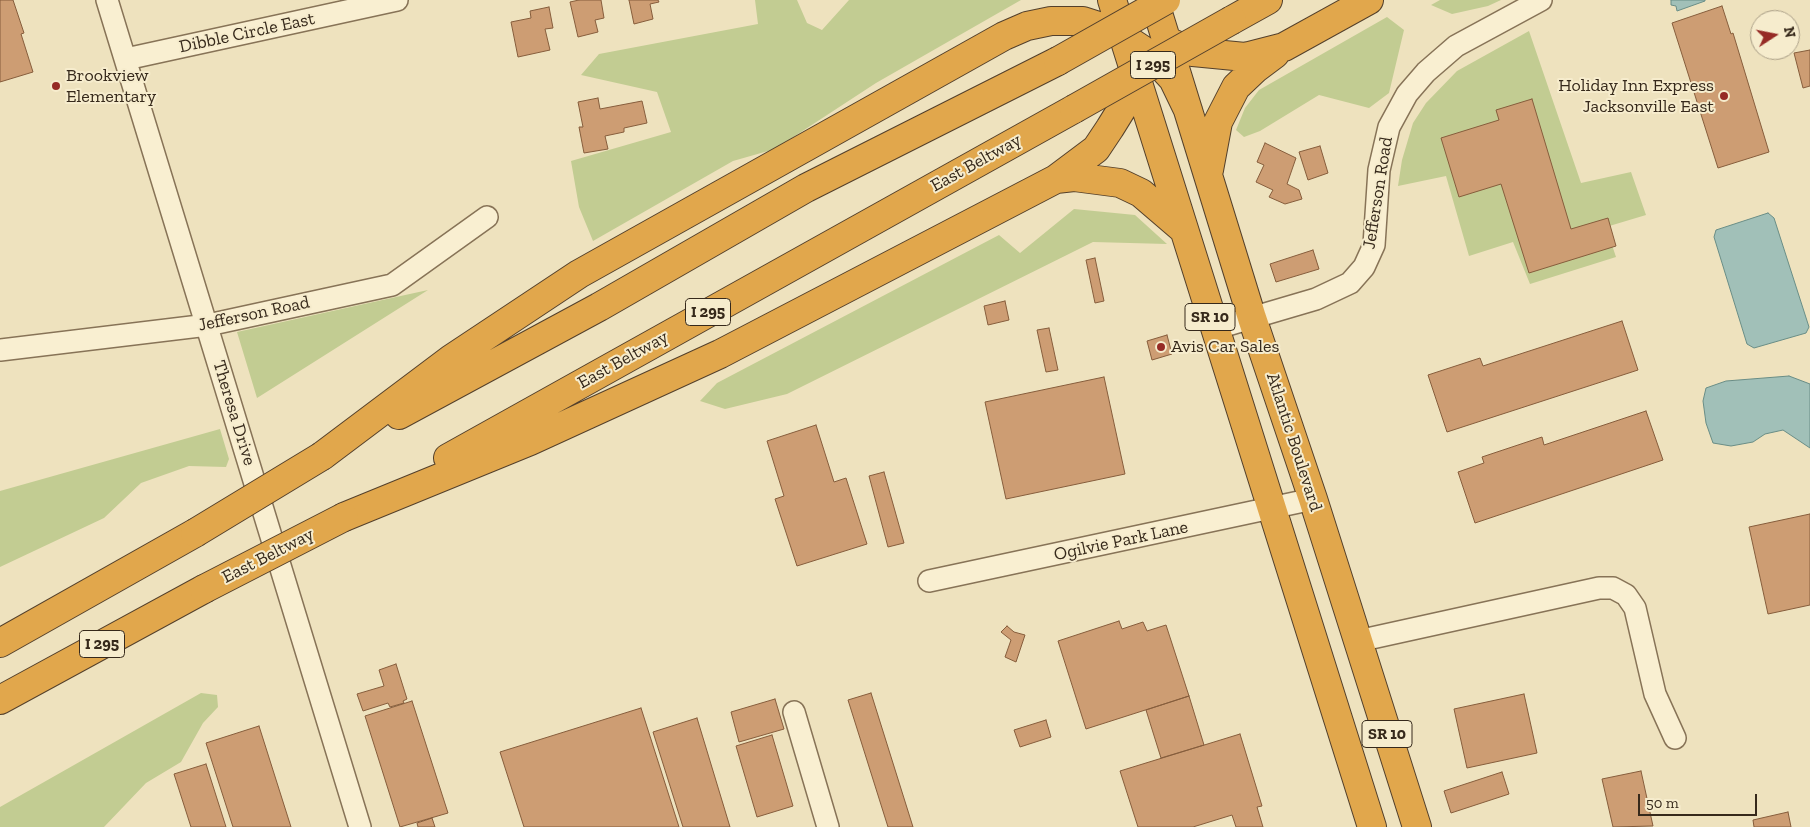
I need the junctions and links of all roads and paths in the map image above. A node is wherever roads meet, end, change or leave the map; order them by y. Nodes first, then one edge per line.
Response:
1 (107, 0) edge
2 (397, 0) edge
3 (1053, 0) edge
4 (1112, 0) edge
5 (1117, 0) edge
6 (1268, 0) edge
7 (1369, 0) edge
8 (1541, 0) edge
9 (1148, 27) edge
10 (1004, 36) junction
11 (1284, 47) junction
12 (126, 59) junction
13 (1208, 177) junction
14 (1056, 179) junction
15 (487, 217) dead end
16 (1183, 229) junction
17 (1252, 318) junction
18 (208, 325) junction
19 (1214, 328) junction
20 (0, 350) edge
21 (322, 456) junction
22 (1313, 499) junction
23 (1273, 509) junction
24 (344, 517) junction
25 (929, 581) dead end
26 (1358, 641) junction
27 (0, 643) edge
28 (0, 700) edge
29 (794, 712) dead end
30 (1675, 738) dead end
31 (360, 827) edge
32 (828, 827) edge
33 (1372, 827) edge
34 (1417, 827) edge

1 - 12 street, Theresa Drive
2 - 12 street, Dibble Circle East
3 - 10 highway
4 - 9 highway
5 - 9 highway, Atlantic Boulevard
6 - 24 highway, East Beltway / I 295, bridge
7 - 11 highway
8 - 17 street, Jefferson Road
9 - 10 highway
9 - 11 highway
9 - 13 highway, Atlantic Boulevard / SR 10
9 - 14 highway
9 - 16 highway, SR 10
9 - 21 highway, bridge
10 - 21 highway
11 - 13 highway
12 - 18 street, Theresa Drive
13 - 17 highway, Atlantic Boulevard / SR 10
14 - 16 highway
14 - 24 highway
15 - 18 street, Jefferson Road
16 - 19 highway, SR 10
17 - 19 street, Jefferson Road
17 - 22 highway, Atlantic Boulevard / SR 10
18 - 20 street, Jefferson Road
18 - 31 street, Theresa Drive
19 - 23 highway, SR 10
21 - 27 highway, bridge
22 - 23 street, Ogilvie Park Lane
22 - 26 highway, Atlantic Boulevard / SR 10
23 - 25 street, Ogilvie Park Lane
23 - 33 highway, SR 10
24 - 28 highway, East Beltway / I 295, bridge
26 - 30 street
26 - 34 highway, Atlantic Boulevard / SR 10
29 - 32 street

